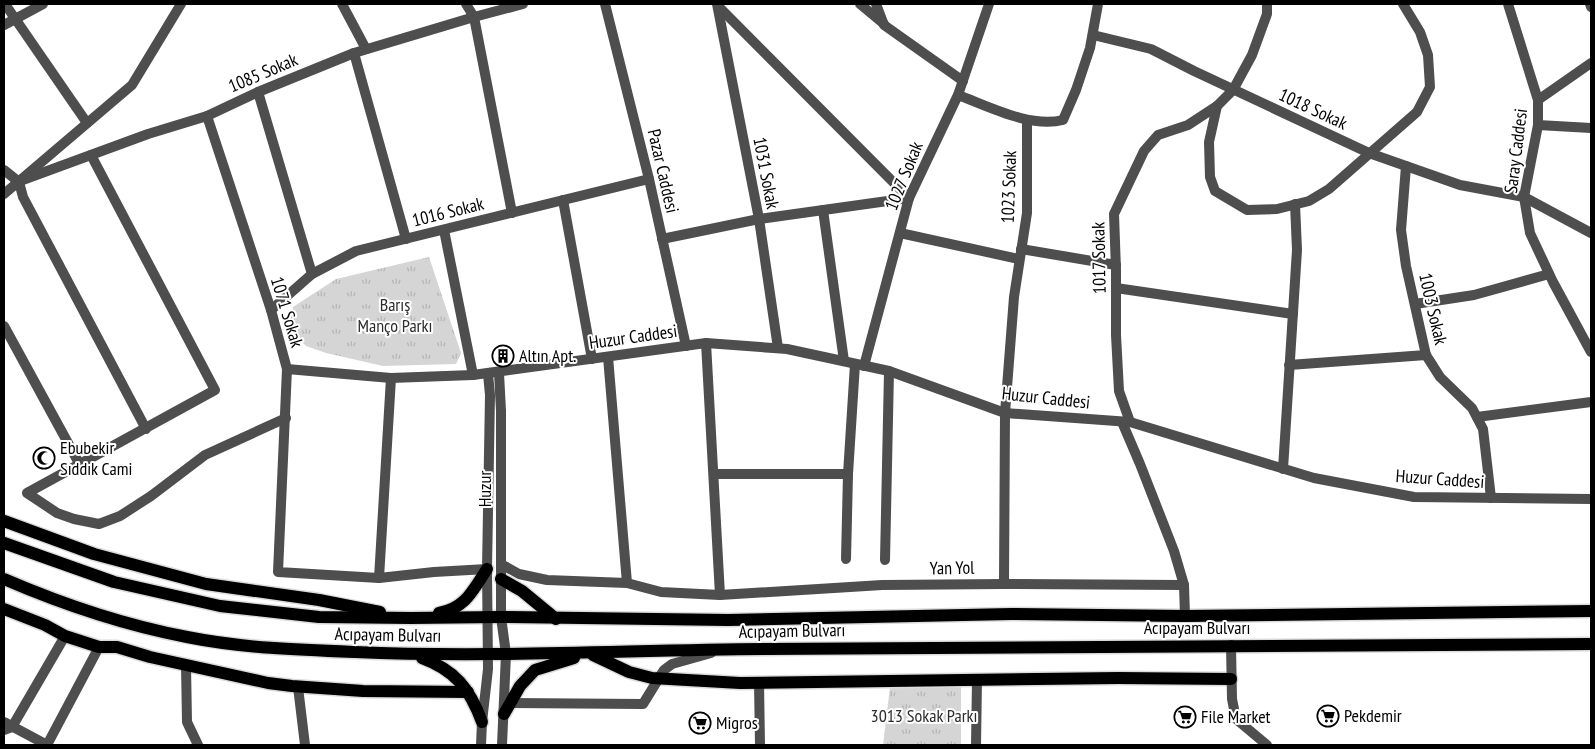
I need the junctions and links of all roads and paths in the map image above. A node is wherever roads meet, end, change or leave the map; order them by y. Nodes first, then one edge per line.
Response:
1 (5, 4) edge
2 (43, 4) edge
3 (181, 4) edge
4 (342, 4) edge
5 (466, 4) edge
6 (523, 4) edge
7 (605, 4) edge
8 (860, 4) edge
9 (876, 4) edge
10 (989, 4) edge
11 (1098, 4) edge
12 (1267, 4) edge
13 (1403, 4) edge
14 (1508, 4) edge
15 (718, 5) edge
16 (474, 17) junction
17 (15, 19) junction
18 (4, 25) edge
19 (884, 25) junction
20 (1093, 35) junction
21 (366, 49) junction
22 (354, 53) junction
23 (1591, 63) edge
24 (963, 81) junction
25 (1233, 90) junction
26 (258, 92) junction
27 (958, 95) junction
28 (1538, 100) junction
29 (1217, 106) junction
30 (207, 116) junction
31 (1027, 120) junction
32 (87, 123) junction
33 (1538, 125) junction
34 (1591, 128) edge
35 (1369, 153) junction
36 (91, 155) junction
37 (1406, 166) junction
38 (4, 170) edge
39 (649, 179) junction
40 (19, 182) junction
41 (4, 194) edge
42 (1524, 197) junction
43 (909, 198) junction
44 (563, 200) junction
45 (1295, 204) junction
46 (823, 210) junction
47 (512, 213) junction
48 (759, 219) junction
49 (444, 230) junction
50 (1591, 233) edge
51 (900, 234) junction
52 (406, 239) junction
53 (662, 239) junction
54 (1020, 254) junction
55 (1116, 264) junction
56 (312, 274) junction
57 (1549, 274) junction
58 (1116, 288) junction
59 (1415, 304) junction
60 (271, 310) junction
61 (1292, 314) junction
62 (4, 326) edge
63 (706, 343) junction
64 (686, 346) junction
65 (778, 348) junction
66 (1591, 352) edge
67 (1426, 355) junction
68 (608, 357) junction
69 (592, 359) junction
70 (844, 361) junction
71 (860, 365) junction
72 (1289, 365) junction
73 (287, 369) junction
74 (888, 371) junction
75 (494, 373) junction
76 (473, 375) junction
77 (391, 378) junction
78 (1591, 402) edge
79 (1005, 413) junction
80 (286, 418) junction
81 (1477, 418) junction
82 (1126, 422) junction
83 (146, 428) junction
84 (80, 465) junction
85 (1282, 469) junction
86 (714, 474) junction
87 (848, 474) junction
88 (1491, 498) junction
89 (1591, 499) edge
90 (4, 521) edge
91 (4, 543) edge
92 (846, 560) dead end
93 (885, 560) dead end
94 (501, 564) junction
95 (486, 569) junction
96 (4, 578) edge
97 (379, 578) junction
98 (501, 579) junction
99 (627, 583) junction
100 (1004, 584) junction
101 (1184, 585) junction
102 (720, 595) junction
103 (4, 609) edge
104 (1591, 611) edge
105 (1185, 616) junction
106 (487, 617) junction
107 (501, 617) junction
108 (411, 618) junction
109 (556, 619) junction
110 (65, 636) junction
111 (1591, 644) edge
112 (99, 646) junction
113 (1231, 646) junction
114 (722, 650) junction
115 (588, 653) junction
116 (412, 654) junction
117 (487, 654) junction
118 (506, 654) junction
119 (186, 665) junction
120 (659, 678) junction
121 (1231, 679) junction
122 (977, 680) junction
123 (759, 683) junction
124 (298, 687) junction
125 (468, 692) junction
126 (506, 708) junction
127 (482, 722) junction
128 (6, 726) edge
129 (47, 745) edge
130 (198, 745) edge
131 (305, 745) edge
132 (481, 745) edge
133 (502, 745) edge
134 (760, 745) edge
135 (976, 745) edge
136 (1267, 745) edge

1 - 17 street
2 - 17 street
3 - 32 street
4 - 21 street
5 - 16 street
6 - 16 street, 1085 Sokak
7 - 39 street, Pazar Caddesi
8 - 19 street
9 - 19 street
10 - 24 street, 1027 Sokak
11 - 20 street
12 - 25 street, 1017 Sokak
13 - 35 street
14 - 28 street, Saray Caddesi
15 - 43 street
15 - 48 street, 1031 Sokak
16 - 21 street, 1085 Sokak
16 - 47 street
17 - 18 street
17 - 32 street
19 - 24 street
20 - 25 street, 1018 Sokak
20 - 31 street
21 - 22 street, 1085 Sokak
22 - 26 street, 1085 Sokak
22 - 52 street
23 - 28 street
24 - 27 street, 1027 Sokak
25 - 29 street, 1017 Sokak
25 - 35 street, 1018 Sokak
26 - 30 street, 1085 Sokak
26 - 56 street
27 - 31 street
27 - 43 street, 1027 Sokak
28 - 33 street, Saray Caddesi
29 - 45 street
29 - 55 street, 1017 Sokak
30 - 36 street, 1085 Sokak
30 - 60 street, 1071 Sokak
31 - 54 street, 1023 Sokak
32 - 40 street
33 - 34 street
33 - 42 street, Saray Caddesi
35 - 37 street, 1018 Sokak
35 - 45 street
36 - 40 street, 1085 Sokak
36 - 83 street
37 - 42 street, 1018 Sokak
37 - 59 street, 1003 Sokak
38 - 40 street
39 - 44 street, 1016 Sokak
39 - 53 street, Pazar Caddesi
40 - 41 street
40 - 83 street
42 - 50 street, 1018 Sokak
42 - 57 street, Saray Caddesi
43 - 46 street
43 - 51 street, 1027 Sokak
44 - 47 street, 1016 Sokak
44 - 69 street
45 - 61 street
46 - 48 street
46 - 70 street
47 - 49 street, 1016 Sokak
48 - 53 street
48 - 65 street, 1031 Sokak
49 - 52 street, 1016 Sokak
49 - 76 street
51 - 54 street
51 - 71 street, 1027 Sokak
52 - 56 street, 1016 Sokak
53 - 64 street, Pazar Caddesi
54 - 55 street
54 - 79 street, 1023 Sokak
55 - 58 street, 1017 Sokak
56 - 60 street, 1016 Sokak
57 - 59 street
57 - 66 street, Saray Caddesi
58 - 61 street
58 - 82 street, 1017 Sokak
59 - 67 street, 1003 Sokak
60 - 73 street, 1071 Sokak
61 - 72 street
62 - 84 street
63 - 64 street, Huzur Caddesi
63 - 65 street, Huzur Caddesi
63 - 86 street
64 - 68 street, Huzur Caddesi
65 - 70 street, Huzur Caddesi
67 - 72 street
67 - 81 street, 1003 Sokak
68 - 69 street, Huzur Caddesi
68 - 99 street
69 - 75 street, Huzur Caddesi
70 - 71 street, Huzur Caddesi
71 - 74 street, Huzur Caddesi
71 - 87 street, 1027 Sokak
72 - 85 street
73 - 77 street, 1071 Sokak
73 - 80 street
74 - 79 street, Huzur Caddesi
74 - 93 street
75 - 76 street
75 - 94 street, Huzur
75 - 95 street, Huzur
76 - 77 street, 1071 Sokak
77 - 97 street
78 - 81 street
79 - 82 street, Huzur Caddesi
79 - 100 street, 1023 Sokak
80 - 84 street
80 - 97 street
81 - 88 street, 1003 Sokak
82 - 85 street, Huzur Caddesi
82 - 101 street, 1017 Sokak
83 - 84 street
85 - 88 street, Huzur Caddesi
86 - 87 street
86 - 102 street
87 - 92 street, 1027 Sokak
88 - 89 street, Huzur Caddesi
90 - 108 main road
91 - 108 main road, Acıpayam Bulvarı
94 - 98 street, Huzur
94 - 99 street, Yan Yol
95 - 97 street
95 - 106 street, Huzur
95 - 108 main road
96 - 116 main road, Acıpayam Bulvarı
98 - 107 street, Huzur
98 - 109 main road
99 - 102 street, Yan Yol
100 - 101 street, Yan Yol
100 - 102 street, Yan Yol
101 - 105 street, 1017 Sokak
103 - 110 main road
104 - 105 main road, Acıpayam Bulvarı
105 - 109 main road, Acıpayam Bulvarı
106 - 107 main road, Acıpayam Bulvarı
106 - 108 main road, Acıpayam Bulvarı
106 - 117 street, Huzur
107 - 109 main road, Acıpayam Bulvarı
107 - 118 street, Huzur
110 - 112 main road
110 - 128 street
111 - 113 main road, Acıpayam Bulvarı
112 - 119 main road
112 - 129 street
113 - 114 main road, Acıpayam Bulvarı
113 - 121 street
114 - 115 main road, Acıpayam Bulvarı
114 - 120 street
115 - 118 main road, Acıpayam Bulvarı
115 - 120 main road
115 - 126 main road
116 - 117 main road, Acıpayam Bulvarı
116 - 125 main road
117 - 118 main road, Acıpayam Bulvarı
117 - 127 street, Huzur
118 - 126 street, Huzur
119 - 124 main road
119 - 130 street
120 - 123 main road
120 - 126 street
121 - 122 main road
121 - 136 street
122 - 123 main road
122 - 135 street
123 - 134 street
124 - 125 main road
124 - 131 street
125 - 127 main road
126 - 133 street, Huzur
127 - 132 street, Huzur
128 - 129 street

